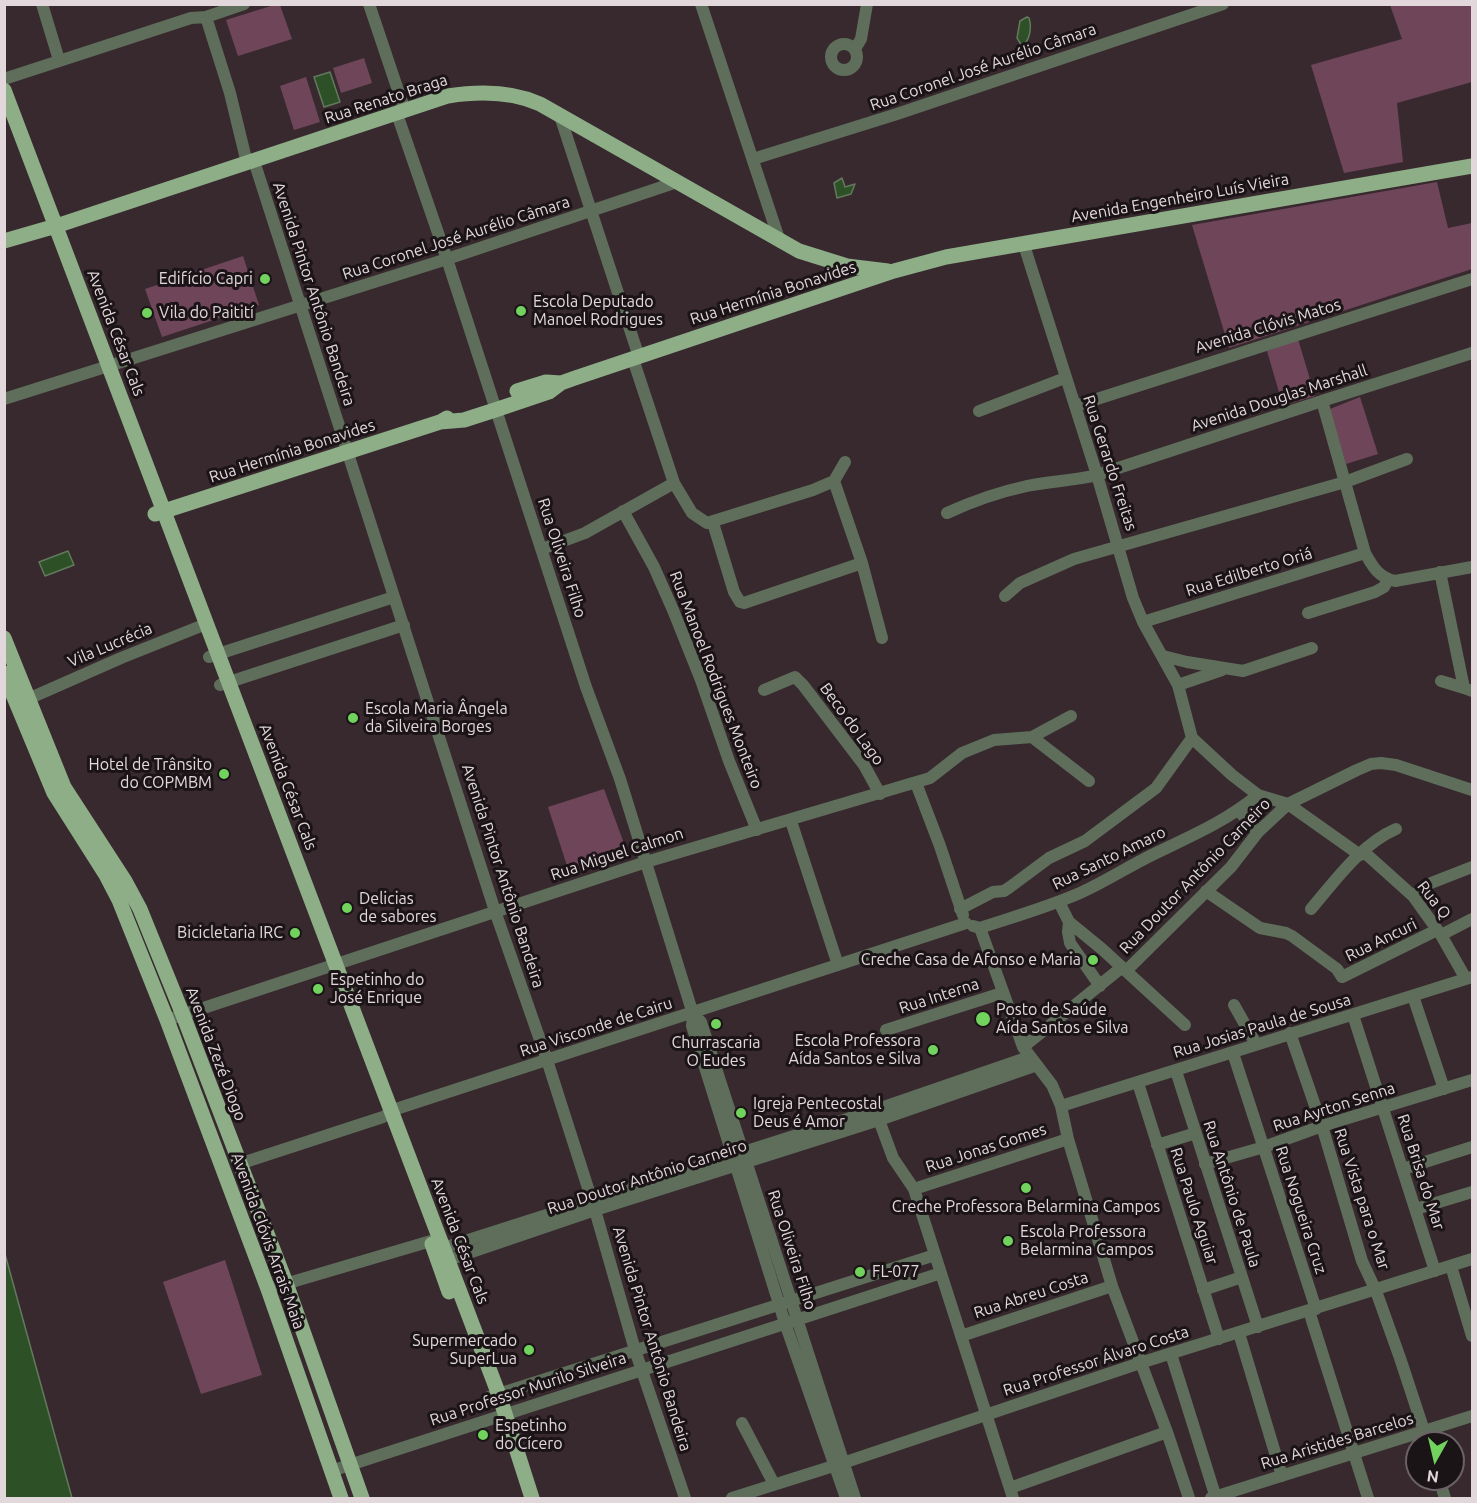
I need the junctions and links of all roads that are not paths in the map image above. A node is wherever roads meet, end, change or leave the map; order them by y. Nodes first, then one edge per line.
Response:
1 (42, 4) edge
2 (244, 4) edge
3 (369, 4) edge
4 (701, 4) edge
5 (867, 4) edge
6 (1224, 4) edge
7 (206, 17) junction
8 (855, 49) dead end
9 (59, 60) junction
10 (4, 79) edge
11 (4, 90) edge
12 (401, 113) junction
13 (4, 116) edge
14 (561, 116) junction
15 (753, 159) junction
16 (251, 162) junction
17 (1473, 166) edge
18 (677, 182) junction
19 (591, 211) junction
20 (52, 227) junction
21 (4, 241) edge
22 (780, 242) junction
23 (1024, 244) junction
24 (447, 259) junction
25 (894, 272) junction
26 (1473, 279) edge
27 (301, 305) junction
28 (1473, 353) edge
29 (636, 358) junction
30 (105, 368) junction
31 (1065, 378) junction
32 (4, 399) edge
33 (1322, 400) junction
34 (493, 405) junction
35 (1074, 406) junction
36 (979, 411) dead end
37 (347, 451) junction
38 (1407, 459) dead end
39 (845, 462) dead end
40 (1097, 475) junction
41 (834, 481) junction
42 (1345, 482) junction
43 (674, 483) junction
44 (623, 511) junction
45 (159, 513) junction
46 (947, 513) dead end
47 (713, 523) junction
48 (1118, 545) junction
49 (542, 549) junction
50 (1365, 553) junction
51 (862, 563) junction
52 (1473, 567) edge
53 (1440, 572) junction
54 (1388, 580) junction
55 (1005, 596) dead end
56 (394, 597) junction
57 (1308, 613) dead end
58 (1143, 622) junction
59 (404, 625) junction
60 (201, 626) junction
61 (4, 638) edge
62 (882, 638) dead end
63 (1312, 648) dead end
64 (213, 656) junction
65 (1163, 656) junction
66 (1226, 669) junction
67 (4, 673) edge
68 (1442, 681) dead end
69 (225, 684) junction
70 (1178, 685) junction
71 (764, 690) dead end
72 (1468, 690) edge
73 (28, 699) junction
74 (1071, 716) dead end
75 (1032, 737) junction
76 (1192, 738) junction
77 (1089, 781) dead end
78 (916, 783) junction
79 (1473, 790) edge
80 (880, 794) junction
81 (1258, 795) junction
82 (1288, 804) junction
83 (1238, 810) junction
84 (791, 821) junction
85 (1396, 829) dead end
86 (757, 830) junction
87 (1258, 832) junction
88 (1362, 854) junction
89 (646, 862) junction
90 (1473, 867) edge
91 (1206, 891) junction
92 (1413, 896) junction
93 (1059, 902) junction
94 (960, 909) junction
95 (1311, 909) dead end
96 (495, 911) junction
97 (1473, 918) edge
98 (1069, 922) junction
99 (966, 923) junction
100 (980, 928) junction
101 (1439, 933) junction
102 (331, 965) junction
103 (838, 965) junction
104 (1123, 969) junction
105 (1471, 978) edge
106 (1100, 986) junction
107 (1002, 993) junction
108 (1413, 996) junction
109 (1234, 1005) dead end
110 (693, 1014) junction
111 (183, 1015) junction
112 (1353, 1015) junction
113 (167, 1020) junction
114 (1185, 1025) dead end
115 (886, 1030) dead end
116 (1290, 1034) junction
117 (1256, 1044) junction
118 (1233, 1053) junction
119 (1030, 1056) junction
120 (547, 1060) junction
121 (1176, 1071) junction
122 (1473, 1080) edge
123 (1138, 1083) junction
124 (1444, 1089) junction
125 (1061, 1106) junction
126 (1383, 1108) junction
127 (387, 1114) junction
128 (875, 1115) junction
129 (1322, 1126) junction
130 (1196, 1133) junction
131 (1068, 1138) junction
132 (1157, 1145) junction
133 (1264, 1147) junction
134 (1473, 1147) edge
135 (740, 1159) junction
136 (239, 1164) junction
137 (1206, 1164) junction
138 (1403, 1169) junction
139 (914, 1189) junction
140 (1473, 1192) edge
141 (593, 1206) junction
142 (1416, 1209) junction
143 (439, 1253) junction
144 (935, 1255) junction
145 (1473, 1259) edge
146 (1451, 1266) junction
147 (1435, 1271) junction
148 (940, 1273) junction
149 (1242, 1278) junction
150 (286, 1283) junction
151 (1112, 1286) junction
152 (268, 1289) junction
153 (1203, 1290) junction
154 (1376, 1291) junction
155 (786, 1302) junction
156 (1312, 1310) junction
157 (791, 1321) junction
158 (1258, 1328) junction
159 (1239, 1334) junction
160 (961, 1336) junction
161 (1473, 1336) edge
162 (1219, 1339) junction
163 (635, 1350) junction
164 (1171, 1354) junction
165 (1140, 1363) junction
166 (642, 1370) junction
167 (494, 1396) junction
168 (986, 1414) junction
169 (501, 1415) junction
170 (1473, 1416) edge
171 (742, 1423) dead end
172 (1424, 1431) edge
173 (1439, 1431) edge
174 (1167, 1432) junction
175 (1405, 1442) edge
176 (1353, 1454) junction
177 (839, 1464) junction
178 (350, 1465) junction
179 (331, 1471) junction
180 (1282, 1476) junction
181 (774, 1484) junction
182 (1012, 1493) edge
183 (341, 1498) edge
184 (362, 1498) edge
185 (522, 1498) edge
186 (532, 1498) edge
187 (685, 1498) edge
188 (732, 1498) edge
189 (846, 1498) edge
190 (855, 1498) edge
191 (1189, 1498) edge
192 (1214, 1498) edge
193 (1368, 1498) edge

1 - 9 street
2 - 7 street
3 - 12 street, Rua Oliveira Filho
4 - 15 street
5 - 8 street
6 - 15 street, Rua Coronel José Aurélio Câmara
7 - 9 street
7 - 16 street, Avenida Pintor Antônio Bandeira
9 - 10 street
11 - 20 main road, Avenida César Cals
12 - 14 main road, Rua Renato Braga
12 - 16 main road, Rua Renato Braga
12 - 24 street, Rua Oliveira Filho
13 - 20 main road, Avenida César Cals
14 - 18 main road, Rua Renato Braga
14 - 19 street
15 - 22 street
16 - 20 main road, Rua Renato Braga
16 - 27 street, Avenida Pintor Antônio Bandeira
17 - 23 main road, Avenida Engenheiro Luís Vieira
18 - 19 street, Rua Coronel José Aurélio Câmara
18 - 22 main road, Rua Renato Braga
19 - 24 street, Rua Coronel José Aurélio Câmara
19 - 29 street
20 - 21 main road, Rua Renato Braga
20 - 30 main road, Avenida César Cals
22 - 25 main road, Rua Renato Braga
23 - 25 main road, Avenida Engenheiro Luís Vieira
23 - 31 street, Rua Gerardo Freitas
24 - 27 street, Rua Coronel José Aurélio Câmara
24 - 34 street, Rua Oliveira Filho
25 - 29 main road, Rua Hermínia Bonavides
26 - 35 street, Avenida Clóvis Matos
27 - 30 street, Rua Coronel José Aurélio Câmara
27 - 37 street, Avenida Pintor Antônio Bandeira
28 - 33 street, Avenida Douglas Marshall
29 - 34 main road, Rua Hermínia Bonavides
29 - 43 street
30 - 32 street, Rua Coronel José Aurélio Câmara
30 - 45 main road, Avenida César Cals
31 - 35 street, Rua Gerardo Freitas
31 - 36 street
33 - 40 street, Avenida Douglas Marshall
33 - 42 street
34 - 37 main road, Rua Hermínia Bonavides
34 - 49 street, Rua Oliveira Filho
35 - 40 street, Rua Gerardo Freitas
37 - 45 main road, Rua Hermínia Bonavides
37 - 56 street, Avenida Pintor Antônio Bandeira
38 - 42 street
39 - 41 street
40 - 46 street, Avenida Douglas Marshall
40 - 48 street, Rua Gerardo Freitas
41 - 47 street
41 - 51 street
42 - 48 street
42 - 50 street
43 - 44 street
43 - 47 street
44 - 49 street
44 - 86 street, Rua Manoel Rodrigues Monteiro
45 - 60 main road, Avenida César Cals
47 - 51 street
48 - 55 street
48 - 58 street, Rua Gerardo Freitas
49 - 89 street, Rua Oliveira Filho
50 - 54 street
50 - 58 street, Rua Edilberto Oriá
51 - 62 street
52 - 53 street
53 - 54 street
53 - 72 street
54 - 57 street
56 - 59 street, Avenida Pintor Antônio Bandeira
56 - 64 street
58 - 65 street, Rua Gerardo Freitas
59 - 69 street
59 - 96 street, Avenida Pintor Antônio Bandeira
60 - 64 main road, Avenida César Cals
60 - 73 street, Vila Lucrécia
61 - 73 main road, Avenida Zezé Diogo
63 - 66 street
64 - 69 main road, Avenida César Cals
65 - 66 street
65 - 70 street, Rua Gerardo Freitas
66 - 70 street
67 - 113 main road, Avenida Clóvis Arrais Maia
68 - 72 street
69 - 102 main road, Avenida César Cals
70 - 76 street, Rua Gerardo Freitas
71 - 80 street, Beco do Lago
73 - 111 main road, Avenida Zezé Diogo
74 - 75 street, Rua Miguel Calmon
75 - 77 street
75 - 78 street, Rua Miguel Calmon
76 - 81 street
76 - 94 street
78 - 80 street, Rua Miguel Calmon
78 - 94 street
79 - 82 street, Rua Doutor Antônio Carneiro
80 - 84 street, Rua Miguel Calmon
81 - 82 street, Rua Q
81 - 83 street, Rua Santo Amaro
82 - 87 street, Rua Doutor Antônio Carneiro
82 - 88 street, Rua Q
83 - 87 street
83 - 93 street, Rua Santo Amaro
84 - 86 street, Rua Miguel Calmon
84 - 103 street
85 - 88 street
86 - 89 street, Rua Miguel Calmon
87 - 91 street, Rua Doutor Antônio Carneiro
88 - 92 street, Rua Q
88 - 95 street
89 - 96 street, Rua Miguel Calmon
89 - 110 street, Rua Oliveira Filho
90 - 92 street
91 - 101 street, Rua Ancuri
91 - 104 street, Rua Doutor Antônio Carneiro
92 - 101 street, Rua Q
93 - 98 street
93 - 100 street, Rua Santo Amaro
94 - 99 street
96 - 102 street, Rua Miguel Calmon
96 - 120 street, Avenida Pintor Antônio Bandeira
97 - 101 street, Rua Ancuri
98 - 104 street
98 - 106 street
99 - 100 street
99 - 103 street, Rua Visconde de Cairu
100 - 107 street
101 - 105 street, Rua Q
102 - 111 street, Rua Miguel Calmon
102 - 127 main road, Avenida César Cals
103 - 110 street, Rua Visconde de Cairu
104 - 106 street, Rua Doutor Antônio Carneiro
104 - 114 street
105 - 108 street, Rua Josias Paula de Sousa
106 - 119 street, Rua Doutor Antônio Carneiro
107 - 115 street, Rua Interna
107 - 119 street
108 - 112 street, Rua Josias Paula de Sousa
108 - 124 street
109 - 117 street
110 - 120 street, Rua Visconde de Cairu
110 - 135 street, Rua Oliveira Filho
111 - 113 street, Rua Miguel Calmon
111 - 136 main road, Avenida Zezé Diogo
112 - 116 street, Rua Josias Paula de Sousa
112 - 126 street, Rua Brisa do Mar
113 - 152 main road, Avenida Clóvis Arrais Maia
116 - 117 street, Rua Josias Paula de Sousa
116 - 129 street, Rua Vista para o Mar
117 - 118 street, Rua Josias Paula de Sousa
118 - 121 street, Rua Josias Paula de Sousa
118 - 133 street, Rua Nogueira Cruz
119 - 125 street
119 - 128 street, Rua Doutor Antônio Carneiro
120 - 127 street, Rua Visconde de Cairu
120 - 141 street, Avenida Pintor Antônio Bandeira
121 - 123 street, Rua Josias Paula de Sousa
121 - 130 street, Rua Antônio de Paula
122 - 124 street, Rua Ayrton Senna
123 - 125 street, Rua Josias Paula de Sousa
123 - 132 street, Rua Paulo Aguiar
124 - 126 street, Rua Ayrton Senna
125 - 131 street
126 - 129 street, Rua Ayrton Senna
126 - 138 street, Rua Brisa do Mar
127 - 136 street, Rua Visconde de Cairu
127 - 143 main road, Avenida César Cals
128 - 135 street, Rua Doutor Antônio Carneiro
128 - 139 street
129 - 133 street, Rua Ayrton Senna
129 - 154 street, Rua Vista para o Mar
130 - 132 street
130 - 137 street, Rua Antônio de Paula
131 - 139 street, Rua Jonas Gomes
131 - 151 street
132 - 153 street, Rua Paulo Aguiar
133 - 137 street, Rua Ayrton Senna
133 - 156 street, Rua Nogueira Cruz
134 - 138 street
135 - 141 street, Rua Doutor Antônio Carneiro
135 - 155 street, Rua Oliveira Filho
136 - 150 main road, Avenida Zezé Diogo
137 - 149 street, Rua Antônio de Paula
138 - 142 street, Rua Brisa do Mar
139 - 144 street
140 - 142 street
141 - 143 street, Rua Doutor Antônio Carneiro
141 - 163 street, Avenida Pintor Antônio Bandeira
142 - 147 street, Rua Brisa do Mar
143 - 150 street, Rua Doutor Antônio Carneiro
143 - 167 main road, Avenida César Cals
144 - 148 street
144 - 155 street, Rua Professor Murilo Silveira
145 - 146 street, Rua Professor Álvaro Costa
146 - 147 street, Rua Professor Álvaro Costa
146 - 161 street
147 - 154 street, Rua Professor Álvaro Costa
148 - 157 street, Rua Professor Murilo Silveira
148 - 160 street
149 - 153 street
149 - 158 street, Rua Antônio de Paula
150 - 152 street, Rua Doutor Antônio Carneiro
150 - 178 main road, Avenida Zezé Diogo
151 - 160 street, Rua Abreu Costa
151 - 165 street
152 - 179 main road, Avenida Clóvis Arrais Maia
153 - 162 street, Rua Paulo Aguiar
154 - 156 street, Rua Professor Álvaro Costa
154 - 172 street, Rua Vista para o Mar
155 - 157 street, Rua Oliveira Filho
155 - 163 street, Rua Professor Murilo Silveira
156 - 158 street, Rua Professor Álvaro Costa
156 - 176 street, Rua Nogueira Cruz
157 - 166 street, Rua Professor Murilo Silveira
157 - 177 street, Rua Oliveira Filho
158 - 159 street, Rua Professor Álvaro Costa
159 - 162 street, Rua Professor Álvaro Costa
159 - 180 street
160 - 168 street
162 - 164 street, Rua Professor Álvaro Costa
163 - 166 street, Avenida Pintor Antônio Bandeira
163 - 167 street, Rua Professor Murilo Silveira
164 - 165 street, Rua Professor Álvaro Costa
164 - 192 street
165 - 168 street, Rua Professor Álvaro Costa
165 - 174 street
166 - 169 street, Rua Professor Murilo Silveira
166 - 187 street, Avenida Pintor Antônio Bandeira
167 - 169 main road, Avenida César Cals
168 - 177 street, Rua Professor Álvaro Costa
168 - 182 street
169 - 178 street, Rua Professor Murilo Silveira
169 - 185 main road, Avenida César Cals
169 - 186 main road, Avenida César Cals
170 - 173 street, Rua Aristides Barcelos
171 - 181 street
174 - 182 street
174 - 191 street
175 - 176 street, Rua Aristides Barcelos
176 - 180 street, Rua Aristides Barcelos
176 - 193 street, Rua Nogueira Cruz
177 - 181 street, Rua Professor Álvaro Costa
177 - 189 street, Rua Oliveira Filho
177 - 190 street, Rua Oliveira Filho
178 - 179 street, Rua Professor Murilo Silveira
178 - 184 main road, Avenida Zezé Diogo
179 - 183 main road, Avenida Clóvis Arrais Maia
180 - 192 street, Rua Aristides Barcelos
181 - 188 street, Rua Professor Álvaro Costa

